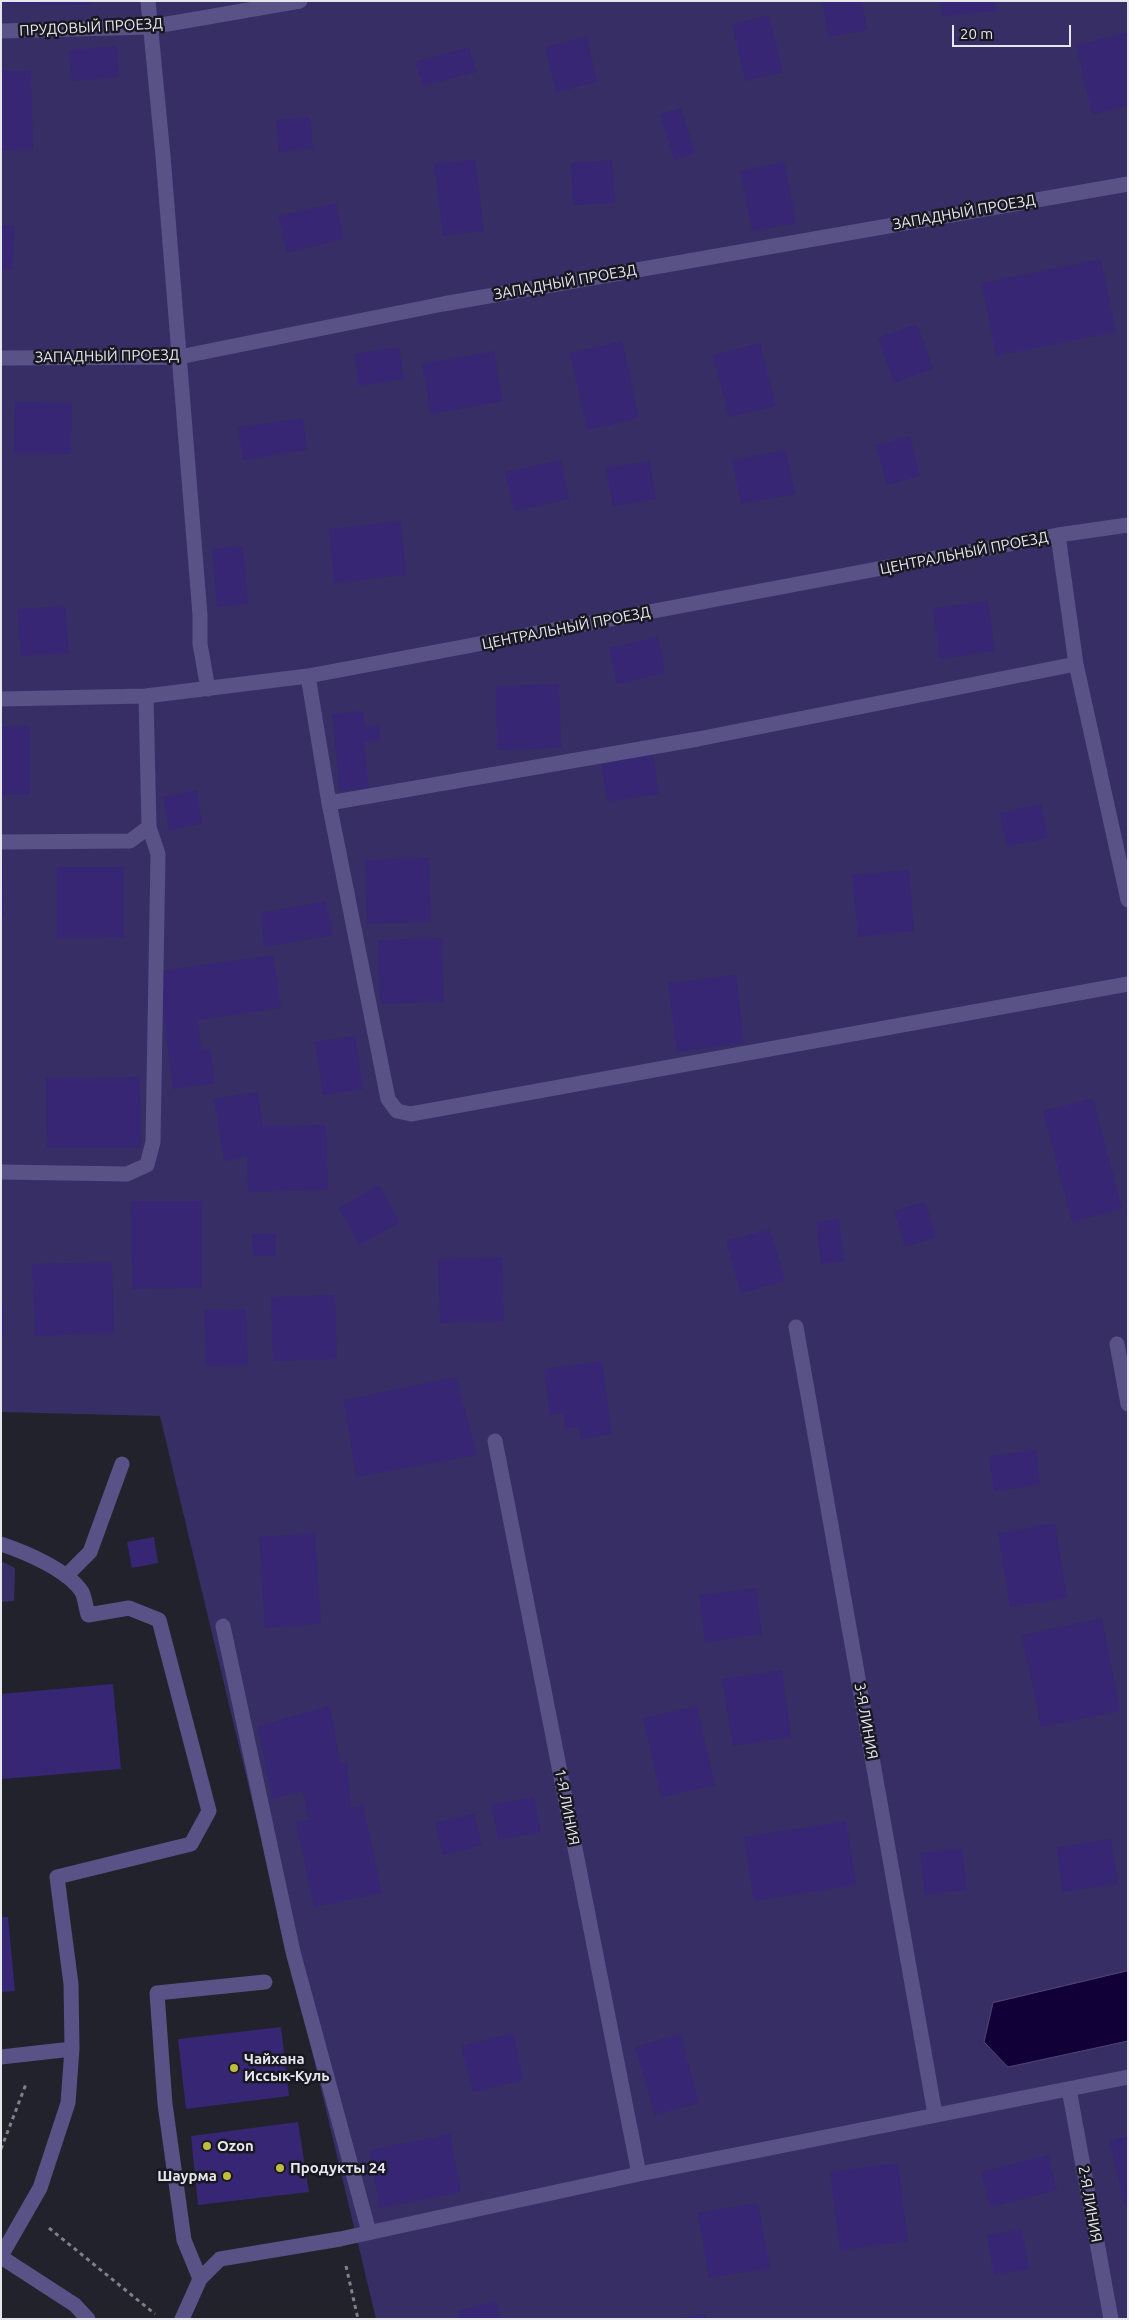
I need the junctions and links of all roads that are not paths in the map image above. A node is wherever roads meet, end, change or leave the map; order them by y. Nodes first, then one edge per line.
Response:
1 (148, 1) edge
2 (300, 1) edge
3 (150, 27) junction
4 (1, 32) edge
5 (1128, 184) edge
6 (179, 357) junction
7 (1, 358) edge
8 (1128, 525) edge
9 (1058, 535) junction
10 (1076, 664) junction
11 (308, 676) junction
12 (208, 689) junction
13 (146, 696) junction
14 (1, 699) edge
15 (329, 803) junction
16 (149, 827) junction
17 (1, 842) edge
18 (1128, 900) edge
19 (1128, 984) edge
20 (1, 1172) edge
21 (796, 1328) dead end
22 (1117, 1344) dead end
23 (1128, 1404) edge
24 (495, 1441) dead end
25 (122, 1464) dead end
26 (1, 1544) edge
27 (66, 1576) junction
28 (223, 1626) dead end
29 (264, 1982) dead end
30 (72, 2049) junction
31 (1, 2057) edge
32 (1128, 2077) edge
33 (1069, 2089) junction
34 (935, 2114) junction
35 (639, 2174) junction
36 (369, 2232) junction
37 (1, 2256) edge
38 (200, 2279) junction
39 (88, 2319) edge
40 (182, 2319) edge
41 (1111, 2319) edge

1 - 3 street
2 - 3 street, ПРУДОВЫЙ ПРОЕЗД
3 - 4 street, ПРУДОВЫЙ ПРОЕЗД
3 - 6 street
5 - 6 street, ЗАПАДНЫЙ ПРОЕЗД
6 - 7 street, ЗАПАДНЫЙ ПРОЕЗД
6 - 12 street
8 - 9 street, ЦЕНТРАЛЬНЫЙ ПРОЕЗД
9 - 10 street
9 - 11 street, ЦЕНТРАЛЬНЫЙ ПРОЕЗД
10 - 15 street
10 - 18 street
11 - 12 street, ЦЕНТРАЛЬНЫЙ ПРОЕЗД
11 - 15 street
12 - 13 street, ЦЕНТРАЛЬНЫЙ ПРОЕЗД
13 - 14 street, ЦЕНТРАЛЬНЫЙ ПРОЕЗД
13 - 16 street
15 - 19 street
16 - 17 street
16 - 20 street
21 - 34 street, 3-Я ЛИНИЯ
22 - 23 street
24 - 35 street, 1-Я ЛИНИЯ
25 - 27 street
26 - 27 street
27 - 30 street
28 - 36 street
29 - 38 street
30 - 31 street
30 - 37 street
32 - 33 street
33 - 34 street
33 - 41 street, 2-Я ЛИНИЯ
34 - 35 street
35 - 36 street
36 - 38 street
37 - 39 street
38 - 40 street

